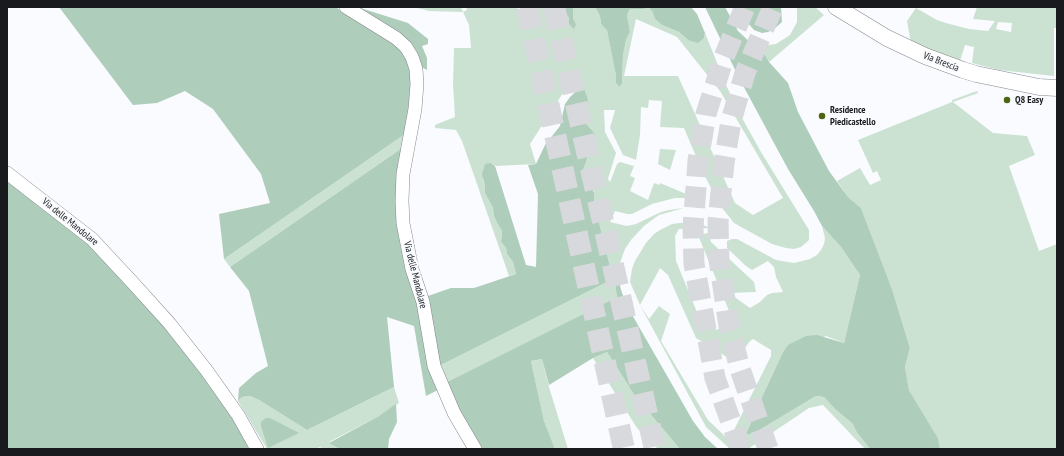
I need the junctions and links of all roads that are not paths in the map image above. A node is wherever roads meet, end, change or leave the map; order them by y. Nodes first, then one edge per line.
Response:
1 (346, 7) edge
2 (836, 7) edge
3 (1057, 88) edge
4 (7, 173) edge
5 (257, 449) edge
6 (475, 449) edge

1 - 6 street, Via delle Mandolare
2 - 3 street, Via Brescia
4 - 5 street, Via delle Mandolare

